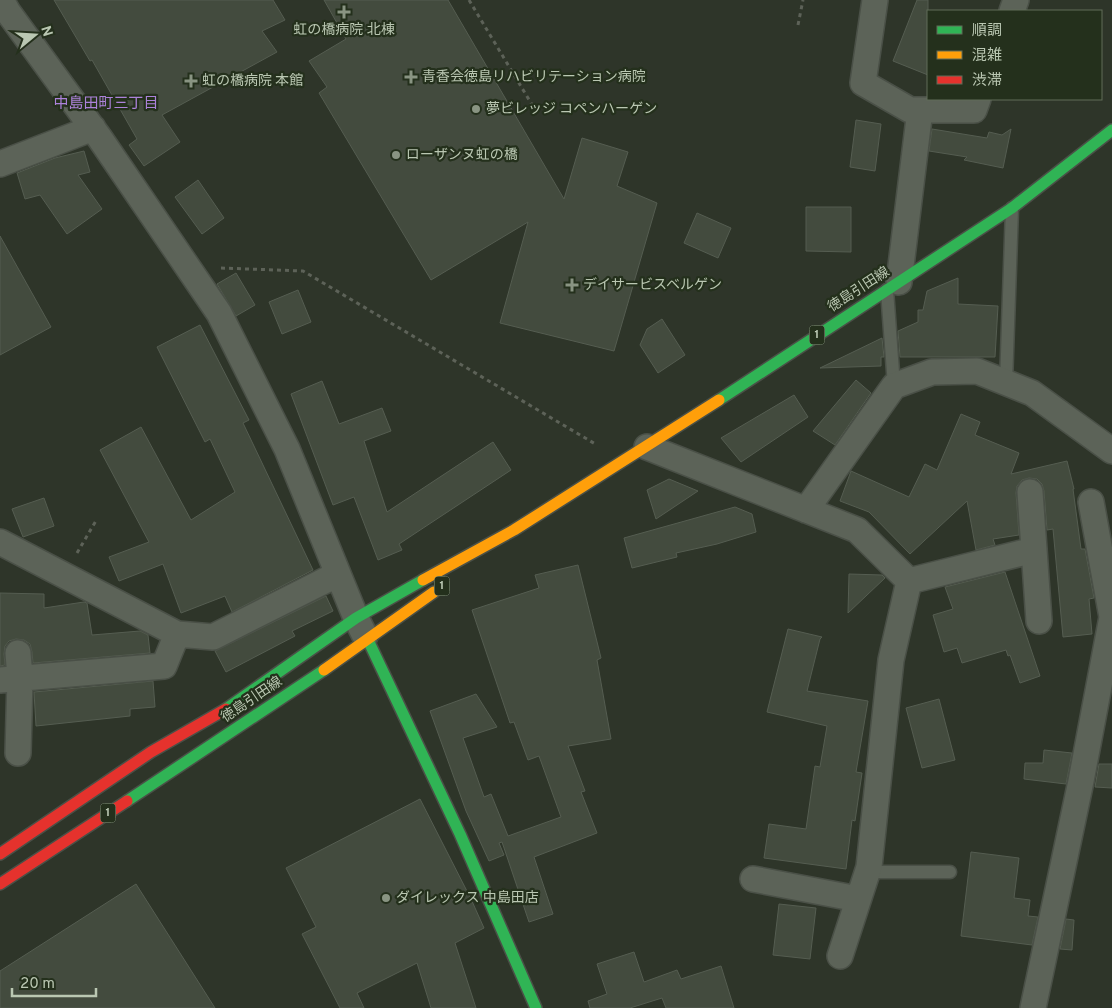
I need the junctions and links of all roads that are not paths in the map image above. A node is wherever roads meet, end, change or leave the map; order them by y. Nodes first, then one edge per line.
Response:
1 (875, 0) edge
2 (1, 3) edge
3 (978, 100) edge
4 (920, 110) junction
5 (93, 128) junction
6 (1112, 130) edge
7 (0, 164) edge
8 (1012, 208) junction
9 (893, 286) junction
10 (1006, 383) junction
11 (894, 386) junction
12 (647, 447) junction
13 (1112, 451) edge
14 (1030, 492) dead end
15 (1091, 502) dead end
16 (806, 510) junction
17 (514, 530) junction
18 (0, 542) edge
19 (1034, 550) junction
20 (338, 574) junction
21 (909, 581) junction
22 (356, 618) junction
23 (1039, 621) dead end
24 (177, 634) junction
25 (368, 640) junction
26 (18, 653) dead end
27 (10, 679) edge
28 (18, 753) dead end
29 (0, 854) edge
30 (867, 872) junction
31 (950, 872) dead end
32 (753, 879) dead end
33 (0, 884) edge
34 (858, 899) junction
35 (840, 956) dead end
36 (536, 1008) edge
37 (1033, 1008) edge

1 - 4 street
2 - 5 street
3 - 4 street
4 - 9 street
5 - 7 street
5 - 20 street
6 - 8 main road, 徳島引田線 / 1
8 - 9 main road, 徳島引田線 / 1
8 - 10 lane
9 - 11 lane
9 - 12 main road, 徳島引田線 / 1
10 - 11 street
10 - 13 street
11 - 16 street
12 - 16 street
12 - 17 main road, 徳島引田線 / 1
14 - 19 street
15 - 37 street
16 - 21 street
17 - 22 main road, 徳島引田線 / 1
17 - 25 main road, 徳島引田線 / 1
18 - 24 street
19 - 21 street
19 - 23 street
20 - 22 street
20 - 24 street
21 - 30 street
22 - 25 street
22 - 29 main road, 徳島引田線 / 1
24 - 27 street
25 - 33 main road, 徳島引田線 / 1
25 - 36 main road
26 - 27 street
27 - 28 street
30 - 31 lane
30 - 34 street
32 - 34 street
34 - 35 street

